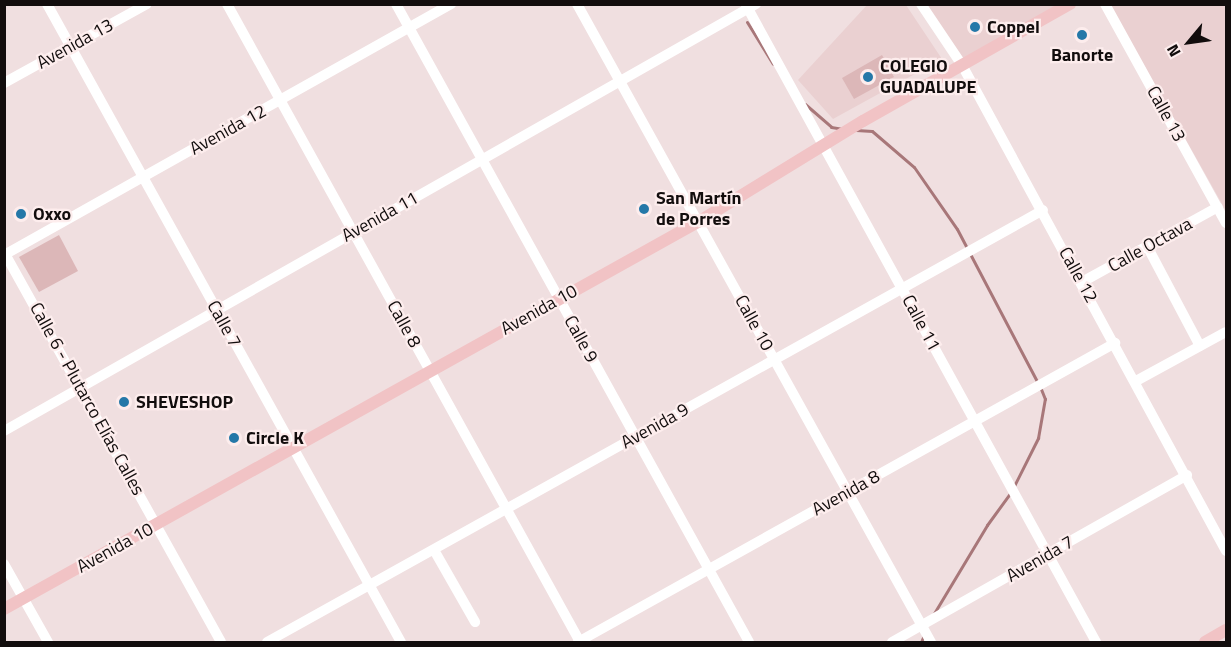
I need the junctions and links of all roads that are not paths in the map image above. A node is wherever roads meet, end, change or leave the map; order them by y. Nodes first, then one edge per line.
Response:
1 (47, 4) edge
2 (147, 4) edge
3 (227, 4) edge
4 (396, 4) edge
5 (451, 4) edge
6 (577, 4) edge
7 (921, 4) edge
8 (1070, 4) edge
9 (1105, 4) edge
10 (750, 6) edge
11 (409, 28) junction
12 (71, 46) junction
13 (962, 65) junction
14 (620, 82) junction
15 (4, 83) edge
16 (280, 100) junction
17 (822, 146) junction
18 (482, 160) junction
19 (143, 177) junction
20 (1218, 207) junction
21 (1042, 210) junction
22 (698, 222) junction
23 (1227, 223) edge
24 (353, 232) junction
25 (1147, 246) junction
26 (5, 253) edge
27 (1082, 282) junction
28 (903, 288) junction
29 (559, 299) junction
30 (217, 310) junction
31 (1227, 332) edge
32 (1115, 343) junction
33 (1200, 346) junction
34 (774, 360) junction
35 (430, 371) junction
36 (1136, 381) junction
37 (82, 389) junction
38 (974, 422) junction
39 (4, 431) edge
40 (636, 437) junction
41 (293, 448) junction
42 (1187, 475) junction
43 (848, 492) junction
44 (506, 509) junction
45 (157, 525) junction
46 (434, 550) junction
47 (1227, 551) edge
48 (1047, 555) junction
49 (4, 564) edge
50 (709, 569) junction
51 (370, 585) junction
52 (24, 599) junction
53 (4, 609) edge
54 (475, 622) dead end
55 (922, 626) junction
56 (1227, 630) edge
57 (48, 642) edge
58 (221, 642) edge
59 (267, 642) edge
60 (401, 642) edge
61 (579, 642) edge
62 (749, 642) edge
63 (892, 642) edge
64 (931, 642) edge
65 (1096, 642) edge
66 (1205, 642) edge

1 - 12 street, Calle 7
2 - 12 street, Avenida 13
3 - 16 street, Calle 8
4 - 11 street, Calle 9
5 - 11 street, Avenida 12
6 - 14 street, Calle 10
7 - 13 street, Calle 12
8 - 13 main road, Avenida 10
9 - 20 street, Calle 13
10 - 14 street, Avenida 11
10 - 17 street, Calle 11
11 - 16 street, Avenida 12
11 - 18 street, Calle 9
12 - 15 street, Avenida 13
12 - 19 street, Calle 7
13 - 17 main road, Avenida 10
13 - 21 street, Calle 12
14 - 18 street, Avenida 11
14 - 22 street, Calle 10
16 - 19 street, Avenida 12
16 - 24 street, Calle 8
17 - 22 main road, Avenida 10
17 - 28 street, Calle 11
18 - 24 street, Avenida 11
18 - 29 street, Calle 9
19 - 26 street, Avenida 12
19 - 30 street, Calle 7
20 - 23 street, Calle 13
20 - 25 street, Calle Octava
21 - 27 street, Calle 12
21 - 28 street, Avenida 9
22 - 29 main road, Avenida 10
22 - 34 street, Calle 10
24 - 30 street, Avenida 11
24 - 35 street, Calle 8
25 - 27 street, Calle Octava
25 - 33 street
26 - 37 street, Calle 6 - Plutarco Elías Calles
27 - 32 street, Calle 12
28 - 34 street, Avenida 9
28 - 38 street, Calle 11
29 - 35 main road, Avenida 10
29 - 40 street, Calle 9
30 - 37 street, Avenida 11
30 - 41 street, Calle 7
31 - 33 street
32 - 36 street, Calle 12
32 - 38 street, Avenida 8
33 - 36 street
34 - 40 street, Avenida 9
34 - 43 street, Calle 10
35 - 41 main road, Avenida 10
35 - 44 street, Calle 8
36 - 42 street, Calle 12
37 - 39 street, Avenida 11
37 - 45 street, Calle 6 - Plutarco Elías Calles
38 - 43 street, Avenida 8
38 - 48 street, Calle 11
40 - 44 street, Avenida 9
40 - 50 street, Calle 9
41 - 45 main road, Avenida 10
41 - 51 street, Calle 7
42 - 47 street, Calle 12
42 - 48 street, Avenida 7
43 - 50 street, Avenida 8
43 - 55 street, Calle 10
44 - 46 street, Avenida 9
44 - 61 street, Calle 8
45 - 52 main road, Avenida 10
45 - 58 street, Calle 6 - Plutarco Elías Calles
46 - 51 street, Avenida 9
46 - 54 street
48 - 55 street, Avenida 7
48 - 65 street, Calle 11
49 - 52 street
50 - 61 street, Avenida 8
50 - 62 street, Calle 9
51 - 59 street, Avenida 9
51 - 60 street, Calle 7
52 - 53 main road, Avenida 10
52 - 57 street
55 - 63 street, Avenida 7
55 - 64 street, Calle 10
56 - 66 main road

